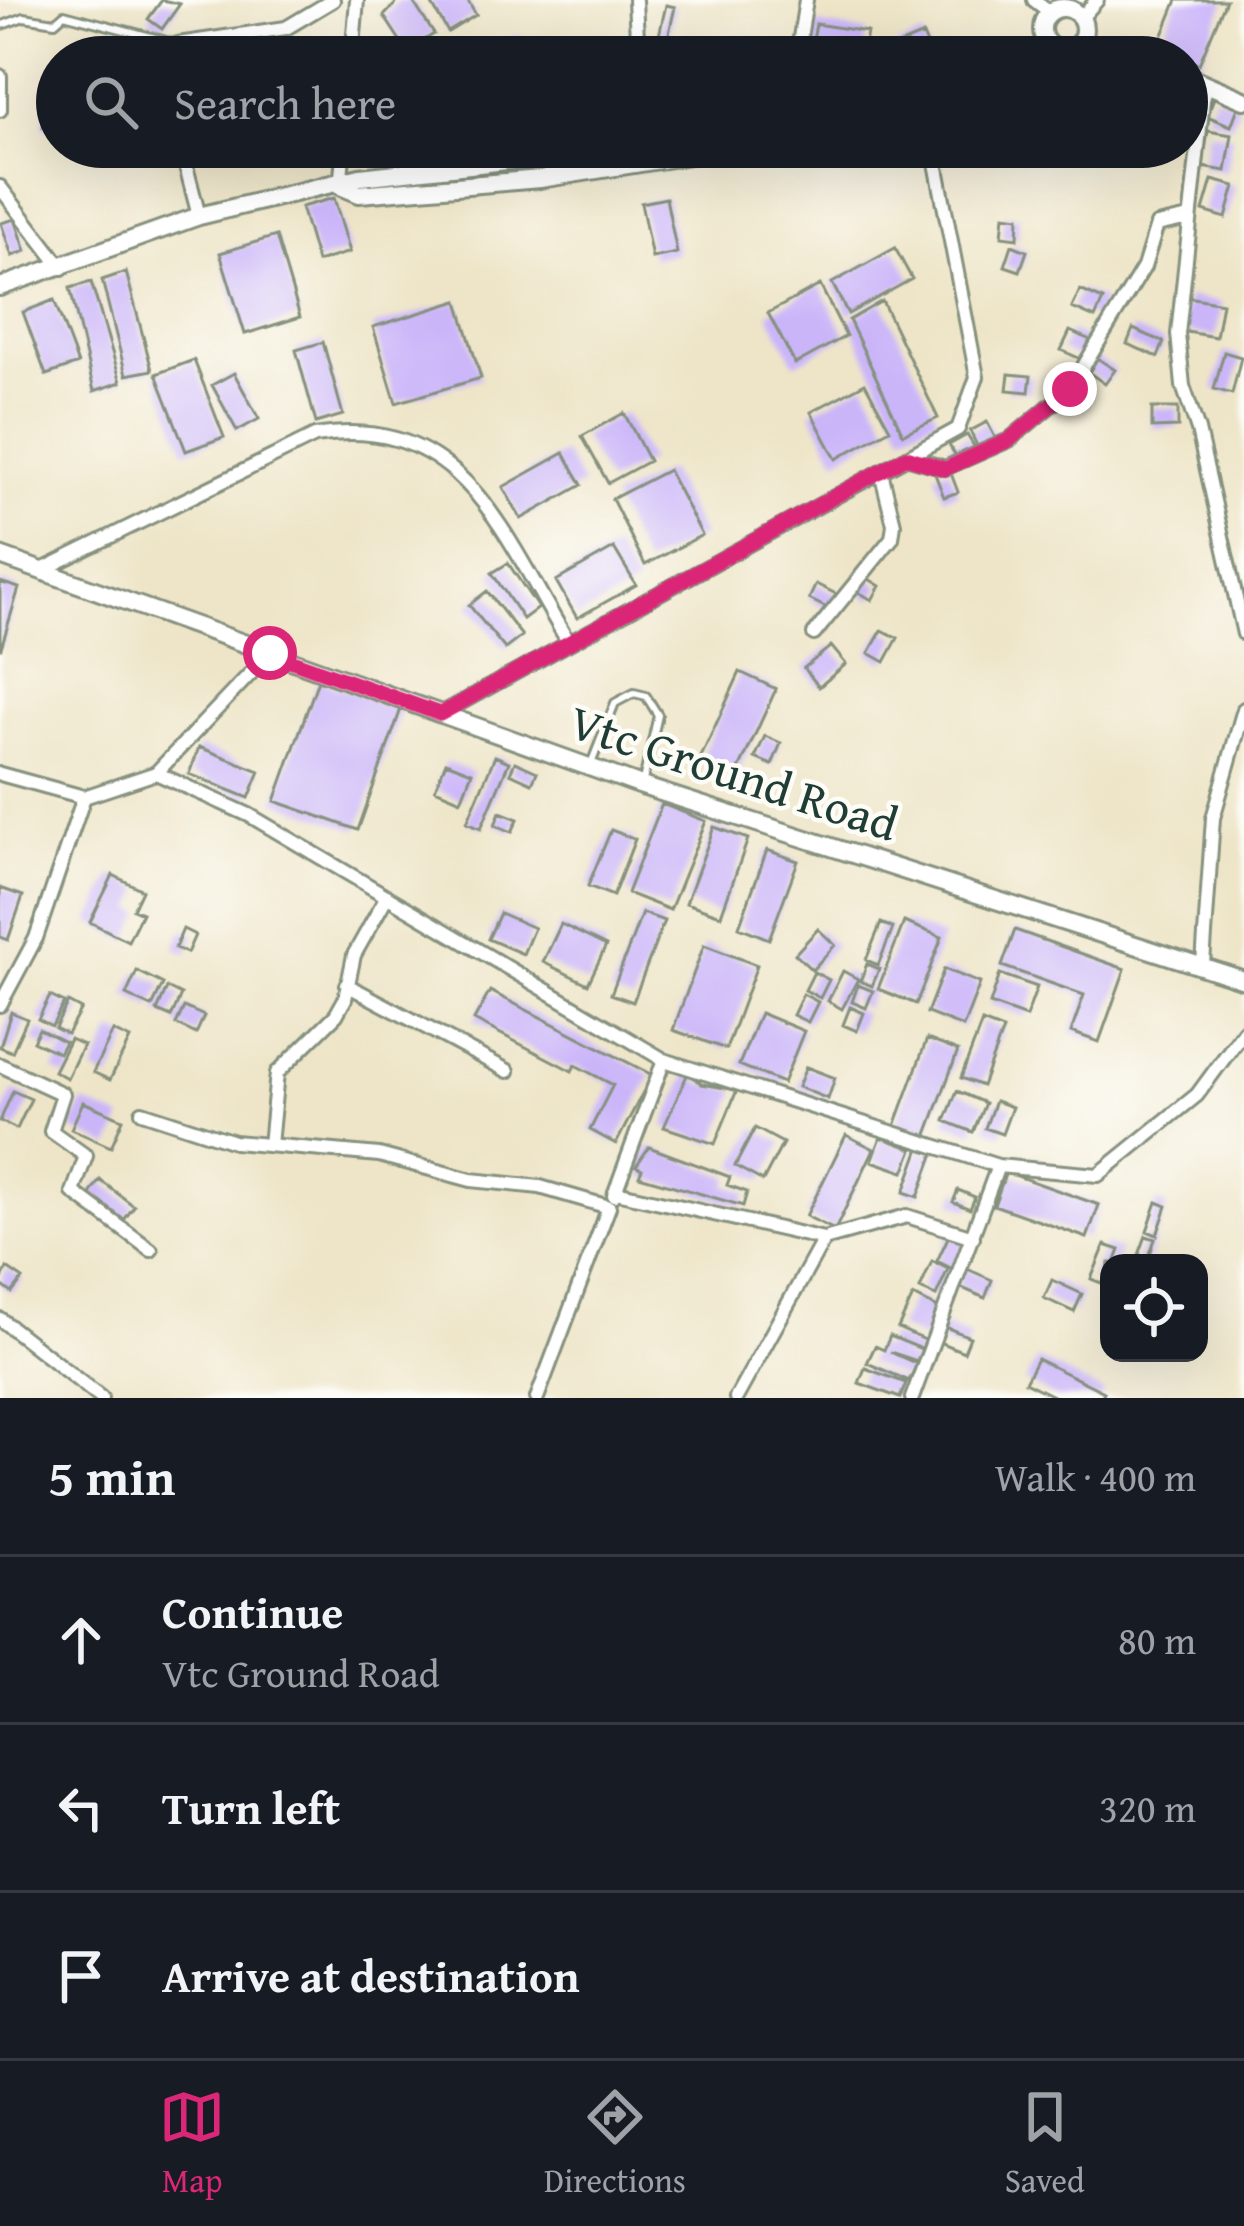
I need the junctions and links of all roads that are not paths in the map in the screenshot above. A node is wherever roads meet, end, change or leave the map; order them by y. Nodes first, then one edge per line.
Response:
1 (333, 0) edge
2 (357, 0) edge
3 (634, 0) edge
4 (806, 0) edge
5 (1034, 0) edge
6 (1097, 0) edge
7 (1050, 12) junction
8 (1081, 18) junction
9 (0, 26) edge
10 (131, 36) edge
11 (248, 36) edge
12 (354, 36) edge
13 (637, 36) edge
14 (800, 36) edge
15 (1044, 36) edge
16 (1078, 36) edge
17 (0, 76) edge
18 (1208, 84) edge
19 (1244, 100) edge
20 (0, 110) edge
21 (186, 168) edge
22 (342, 168) edge
23 (442, 168) edge
24 (609, 168) edge
25 (937, 168) edge
26 (1192, 168) edge
27 (340, 186) junction
28 (0, 187) edge
29 (199, 216) junction
30 (1189, 218) junction
31 (62, 268) junction
32 (0, 287) edge
33 (906, 457) junction
34 (881, 472) junction
35 (0, 556) edge
36 (44, 569) junction
37 (814, 634) dead end
38 (1244, 634) edge
39 (569, 643) junction
40 (270, 653) junction
41 (1244, 709) edge
42 (440, 714) junction
43 (590, 768) junction
44 (156, 773) junction
45 (0, 775) edge
46 (642, 786) junction
47 (84, 797) junction
48 (386, 896) junction
49 (1203, 964) junction
50 (1244, 980) edge
51 (346, 985) junction
52 (1, 1002) edge
53 (1244, 1031) edge
54 (664, 1060) junction
55 (0, 1065) edge
56 (508, 1071) dead end
57 (142, 1112) dead end
58 (270, 1145) junction
59 (998, 1166) junction
60 (616, 1192) junction
61 (609, 1207) junction
62 (973, 1237) junction
63 (824, 1239) junction
64 (152, 1250) dead end
65 (0, 1319) edge
66 (101, 1398) edge
67 (537, 1398) edge
68 (736, 1398) edge
69 (912, 1398) edge

1 - 11 street
2 - 12 street
3 - 13 street
4 - 14 street
5 - 7 street
6 - 8 street
7 - 8 street
7 - 15 street
8 - 16 street
9 - 10 lane
17 - 20 street
18 - 19 street
21 - 29 street
22 - 27 street
23 - 27 street
24 - 27 street
25 - 33 street
26 - 30 street
27 - 29 street
28 - 31 street
29 - 31 street
30 - 33 street
30 - 38 street
31 - 32 street
33 - 34 street
34 - 37 street
34 - 39 street
35 - 36 street, Vtc Ground Road
36 - 39 street
36 - 40 street, Vtc Ground Road
39 - 42 street
40 - 42 street, Vtc Ground Road
40 - 44 street
41 - 49 street
42 - 43 street, Vtc Ground Road
43 - 46 street, Vtc Ground Road
43 - 46 lane
44 - 47 street
44 - 48 street
45 - 47 street
46 - 49 street, Vtc Ground Road
47 - 52 street
48 - 51 street
48 - 54 street
49 - 50 street, Vtc Ground Road
51 - 56 street
51 - 58 street
53 - 59 street
54 - 59 street
54 - 60 street
55 - 64 street
57 - 58 street
58 - 61 street
59 - 62 street
60 - 61 street
60 - 63 street
61 - 67 street
62 - 63 street
62 - 69 street
63 - 68 street
65 - 66 street

